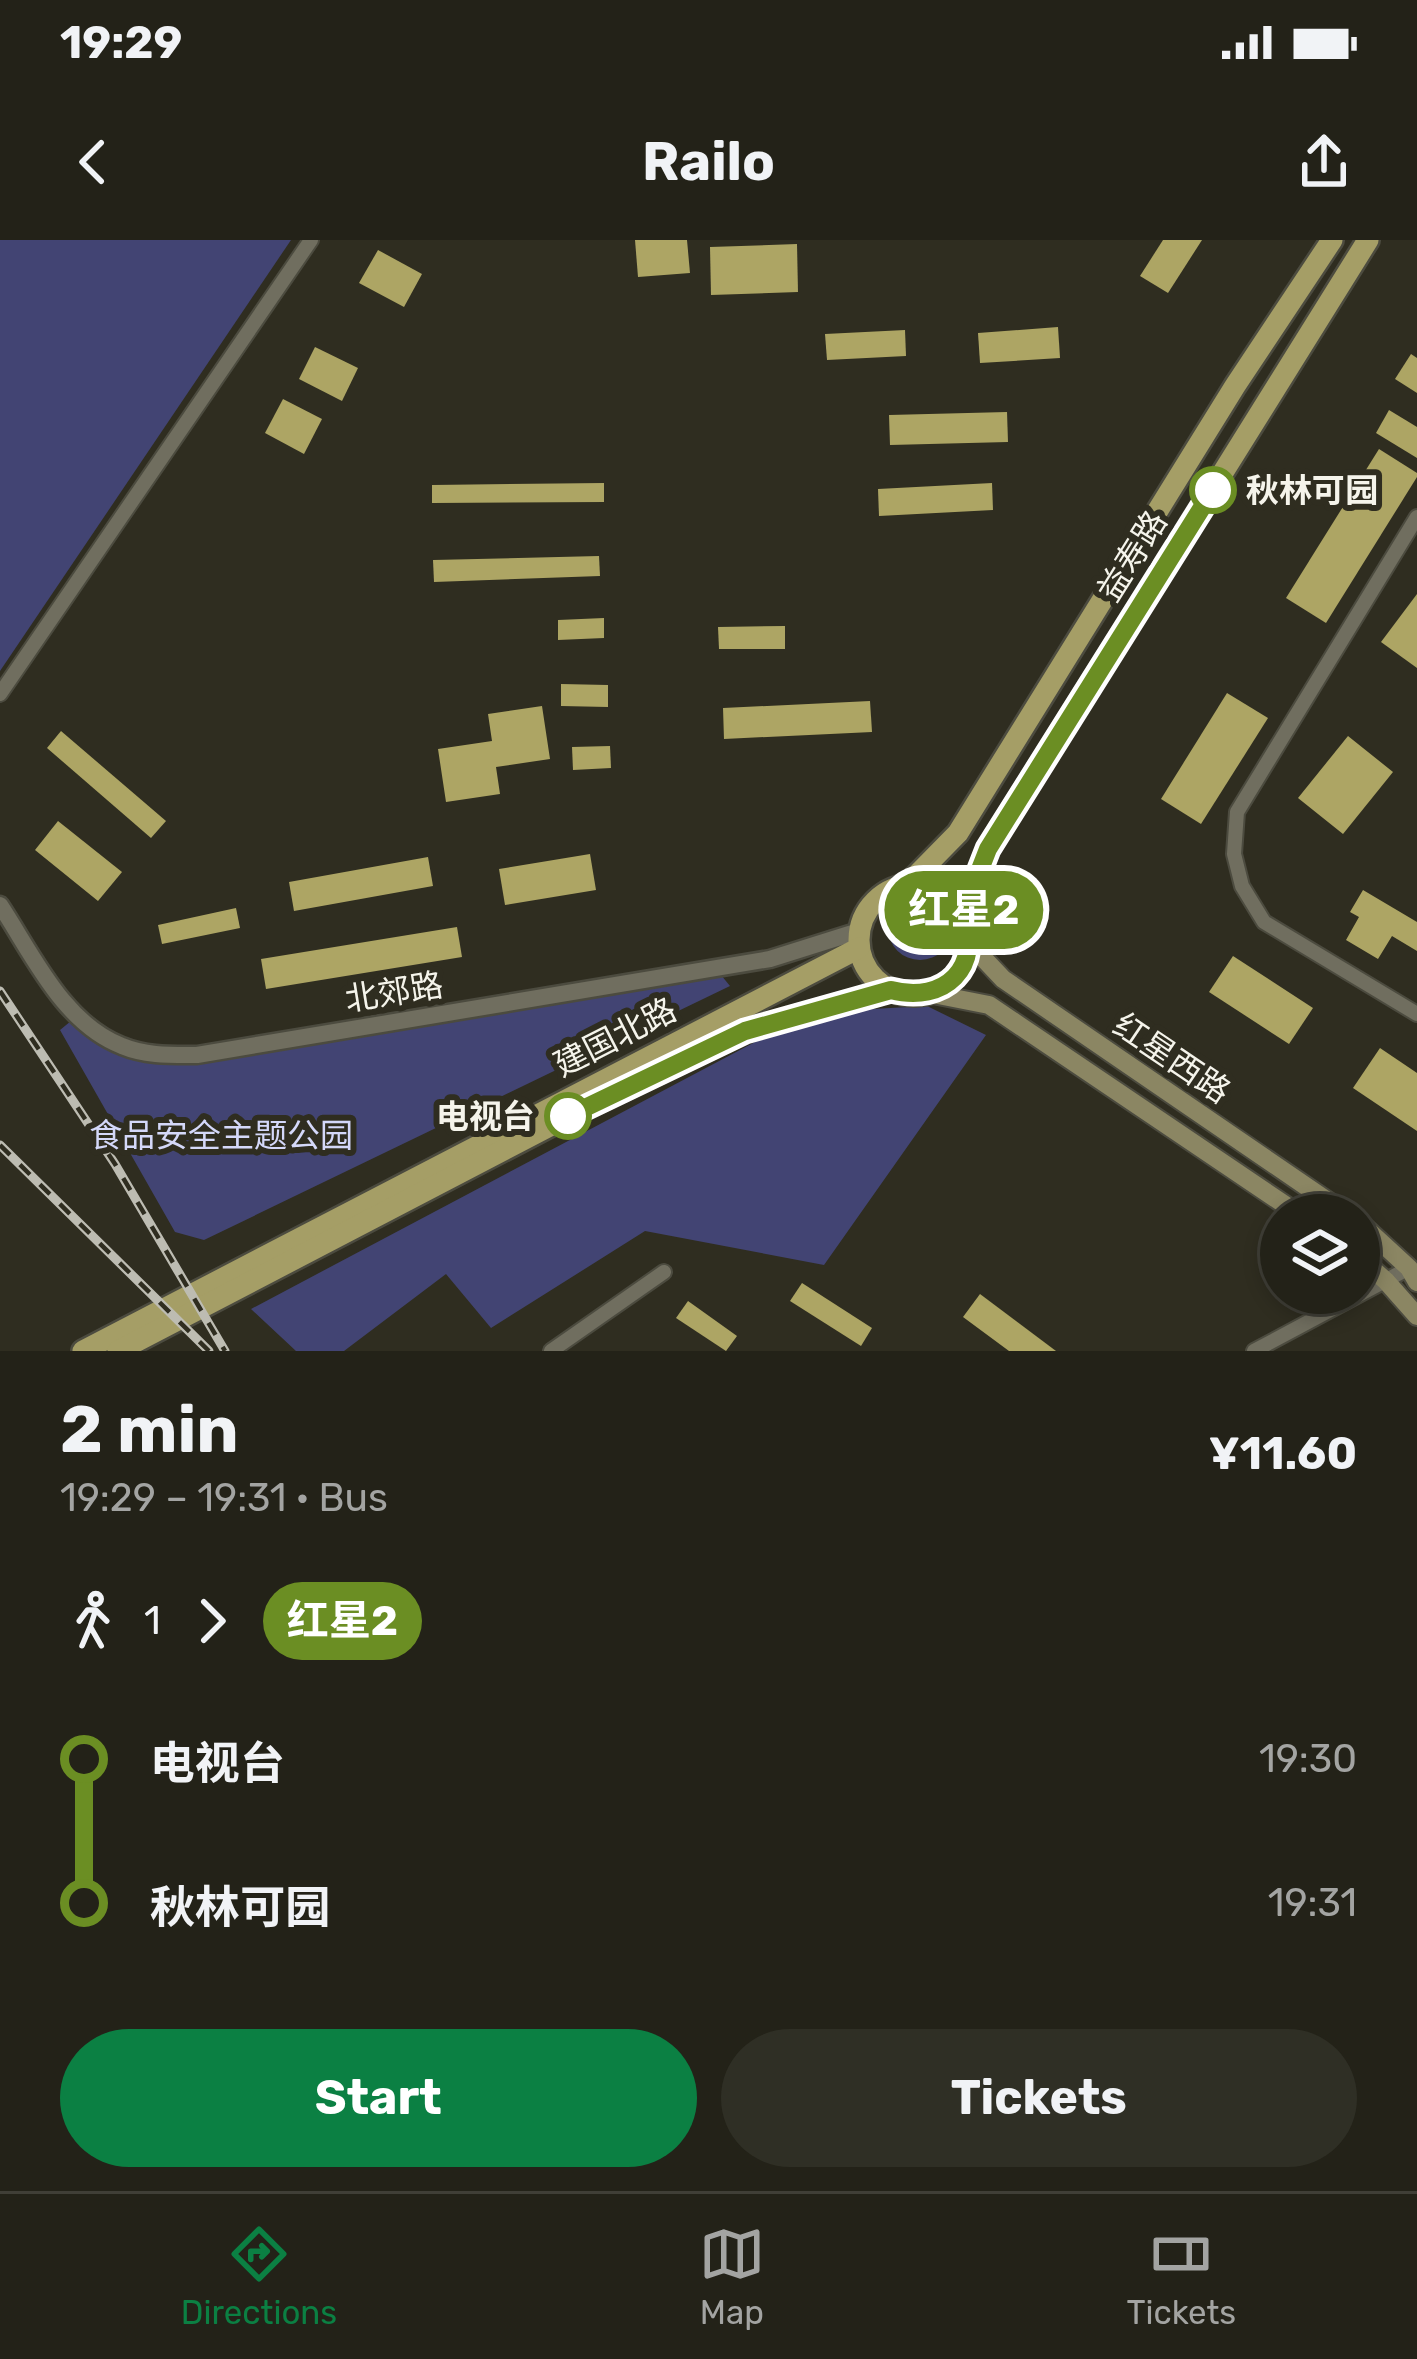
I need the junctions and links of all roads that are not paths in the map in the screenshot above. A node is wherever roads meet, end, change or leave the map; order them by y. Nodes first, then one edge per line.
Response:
1 (311, 240) edge
2 (1332, 240) edge
3 (1368, 240) edge
4 (1417, 517) edge
5 (0, 694) edge
6 (907, 885) junction
7 (0, 905) edge
8 (963, 913) junction
9 (859, 939) junction
10 (969, 944) junction
11 (891, 990) junction
12 (928, 993) junction
13 (1417, 1013) edge
14 (1269, 1194) edge
15 (1317, 1194) edge
16 (1380, 1241) edge
17 (1414, 1271) edge
18 (664, 1272) dead end
19 (1380, 1276) edge
20 (1386, 1281) junction
21 (1417, 1316) edge
22 (83, 1351) edge
23 (118, 1351) edge
24 (551, 1351) edge
25 (1254, 1351) edge

1 - 5 street
2 - 6 main road, 益寿路
3 - 8 main road, 益寿路
4 - 13 street
6 - 8 main road
6 - 9 main road
7 - 9 street, 北郊路
8 - 10 main road
9 - 11 main road
9 - 22 main road, 建国北路
10 - 12 main road
10 - 15 main road, 红星西路
11 - 12 main road
11 - 23 main road, 建国北路
12 - 14 main road
16 - 17 main road
17 - 20 street
18 - 24 street
19 - 20 main road
20 - 21 main road
20 - 25 street

